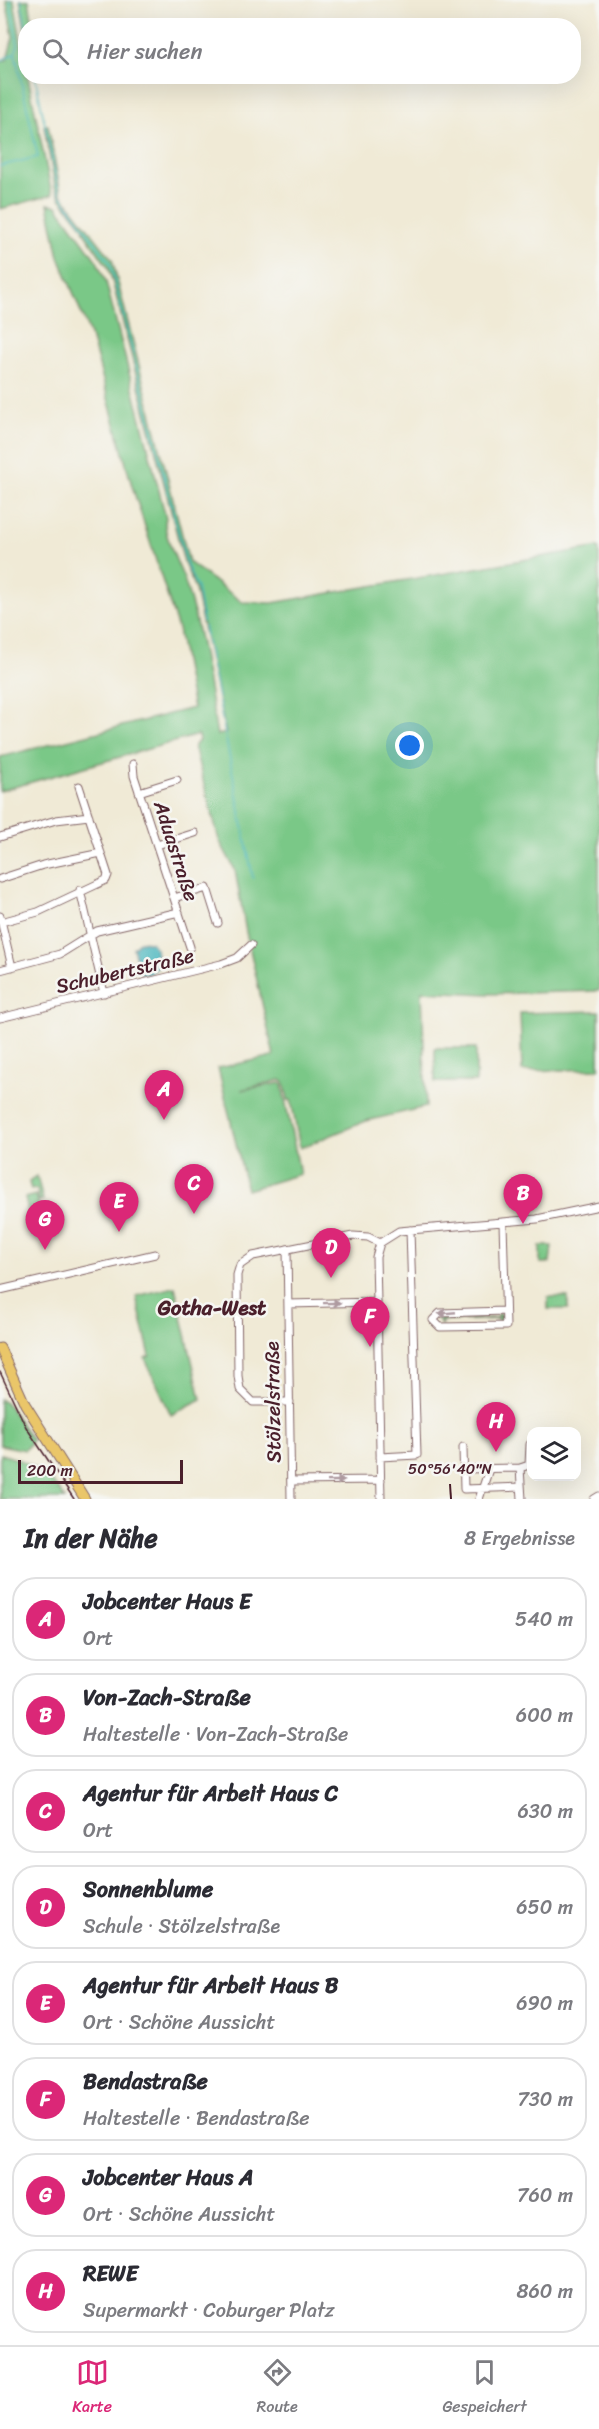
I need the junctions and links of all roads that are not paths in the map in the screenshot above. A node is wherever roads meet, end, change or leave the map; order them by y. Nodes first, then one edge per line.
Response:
1 (133, 764) dead end
2 (177, 780) dead end
3 (79, 786) dead end
4 (139, 792) junction
5 (89, 816) junction
6 (195, 833) dead end
7 (0, 837) edge
8 (157, 845) junction
9 (101, 853) junction
10 (0, 879) edge
11 (80, 890) junction
12 (174, 898) junction
13 (179, 912) junction
14 (1, 919) edge
15 (218, 923) dead end
16 (90, 934) junction
17 (251, 945) dead end
18 (190, 947) dead end
19 (12, 967) junction
20 (0, 970) edge
21 (104, 993) junction
22 (0, 1018) edge
23 (599, 1206) edge
24 (503, 1222) junction
25 (410, 1230) junction
26 (380, 1243) junction
27 (287, 1249) junction
28 (155, 1254) dead end
29 (0, 1290) edge
30 (376, 1302) junction
31 (288, 1304) junction
32 (505, 1311) junction
33 (0, 1348) edge
34 (290, 1402) junction
35 (463, 1447) dead end
36 (380, 1457) junction
37 (527, 1463) edge
38 (520, 1468) junction
39 (464, 1469) junction
40 (489, 1469) junction
41 (381, 1480) junction
42 (291, 1481) junction
43 (521, 1487) junction
44 (483, 1489) junction
45 (599, 1496) edge
46 (85, 1499) edge
47 (291, 1499) edge
48 (381, 1499) edge
49 (479, 1499) edge
50 (522, 1499) edge
51 (594, 1499) edge

1 - 4 street, Aduastraße
2 - 4 street
3 - 5 street
4 - 8 street, Aduastraße
5 - 7 street
5 - 9 street
6 - 8 street
8 - 12 street, Aduastraße
9 - 10 street
9 - 11 street
11 - 14 street
11 - 16 street
12 - 13 street, Aduastraße
12 - 15 street
13 - 16 street
13 - 18 street, Aduastraße
14 - 19 street
16 - 19 street
16 - 21 street
17 - 21 street, Schubertstraße
19 - 20 street
21 - 22 street, Schubertstraße
23 - 24 street
24 - 25 street
24 - 32 street
25 - 26 street
25 - 36 street
26 - 27 street
26 - 30 street
27 - 31 street, Stölzelstraße
27 - 34 street
28 - 29 street
31 -> 30 street
30 - 36 street
31 - 34 street, Stölzelstraße
32 -> 32 street
33 - 46 main road
34 - 42 street, Stölzelstraße
35 - 39 street
36 - 41 street
37 - 38 street
38 - 40 street
38 - 43 street
39 - 40 street
39 - 44 street
40 - 44 street
42 -> 41 street
41 - 48 street
42 - 47 street, Stölzelstraße
43 - 44 street
43 - 50 street
44 - 49 street
45 - 51 street

